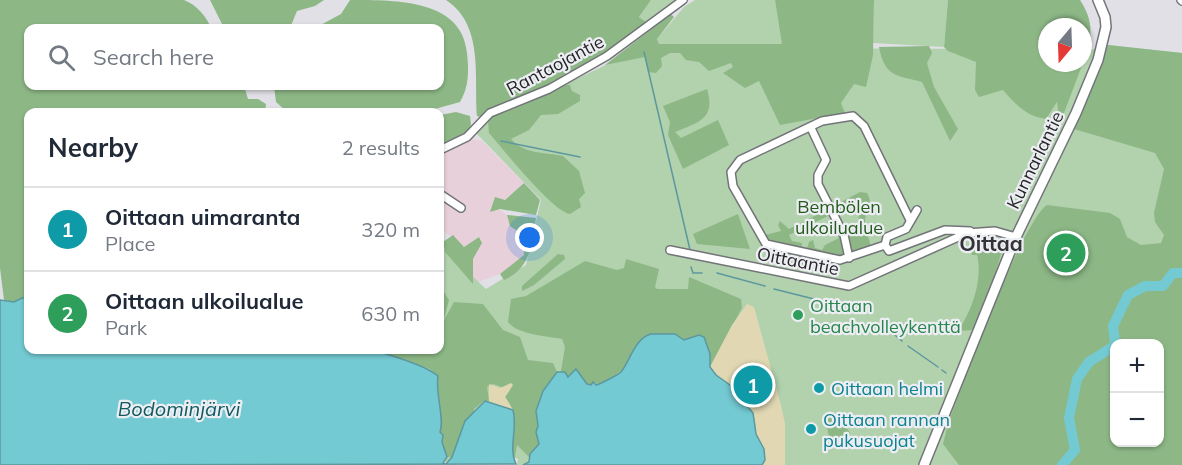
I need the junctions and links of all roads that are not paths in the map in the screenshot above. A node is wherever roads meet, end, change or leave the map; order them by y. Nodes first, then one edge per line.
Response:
1 (683, 0) edge
2 (1098, 0) edge
3 (811, 128) junction
4 (444, 148) edge
5 (444, 197) edge
6 (461, 208) dead end
7 (917, 210) dead end
8 (910, 220) junction
9 (972, 231) junction
10 (1016, 237) junction
11 (885, 244) junction
12 (670, 250) dead end
13 (849, 258) junction
14 (924, 465) edge

1 - 4 street, Rantaojantie
2 - 10 main road, Kunnarlantie
3 - 8 street
3 - 13 street
3 - 13 street
5 - 6 street
7 - 8 street
8 - 11 street
9 - 10 street, Oittaantie
9 - 11 street
9 - 12 street, Oittaantie
10 - 14 main road, Kunnarlantie
11 - 13 street

